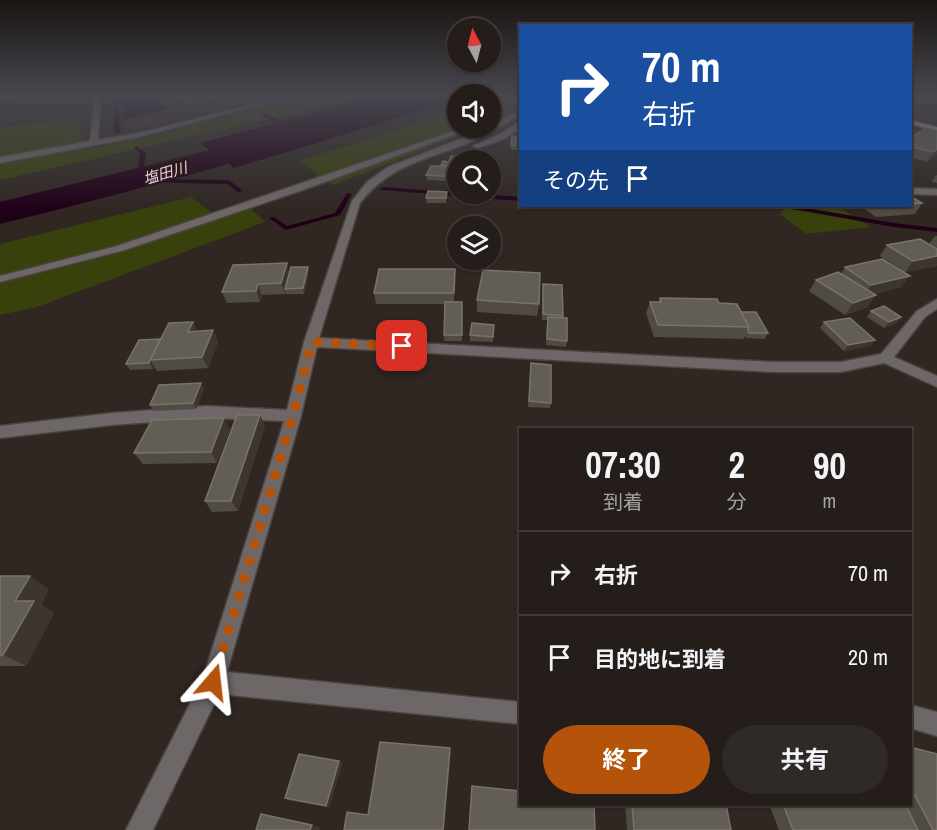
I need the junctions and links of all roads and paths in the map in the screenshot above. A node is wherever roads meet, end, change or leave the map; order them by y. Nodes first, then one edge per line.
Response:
1 (95, 134) edge
2 (144, 134) edge
3 (483, 134) edge
4 (504, 134) edge
5 (447, 136) edge
6 (94, 143) junction
7 (0, 160) edge
8 (432, 164) edge
9 (422, 168) dead end
10 (391, 169) junction
11 (912, 191) edge
12 (937, 192) edge
13 (0, 279) edge
14 (937, 303) edge
15 (312, 342) junction
16 (885, 358) junction
17 (937, 382) edge
18 (293, 416) junction
19 (0, 432) edge
20 (213, 682) junction
21 (519, 713) edge
22 (912, 717) edge
23 (937, 724) edge
24 (139, 830) edge

1 - 6 street
2 - 6 street
3 - 10 street
4 - 8 street
5 - 13 street
6 - 7 street
9 - 10 street
10 - 15 street
11 - 12 street
14 - 16 street
15 - 16 street
15 - 18 street
16 - 17 street
18 - 19 street
18 - 20 street
20 - 21 street
20 - 24 street
22 - 23 street

